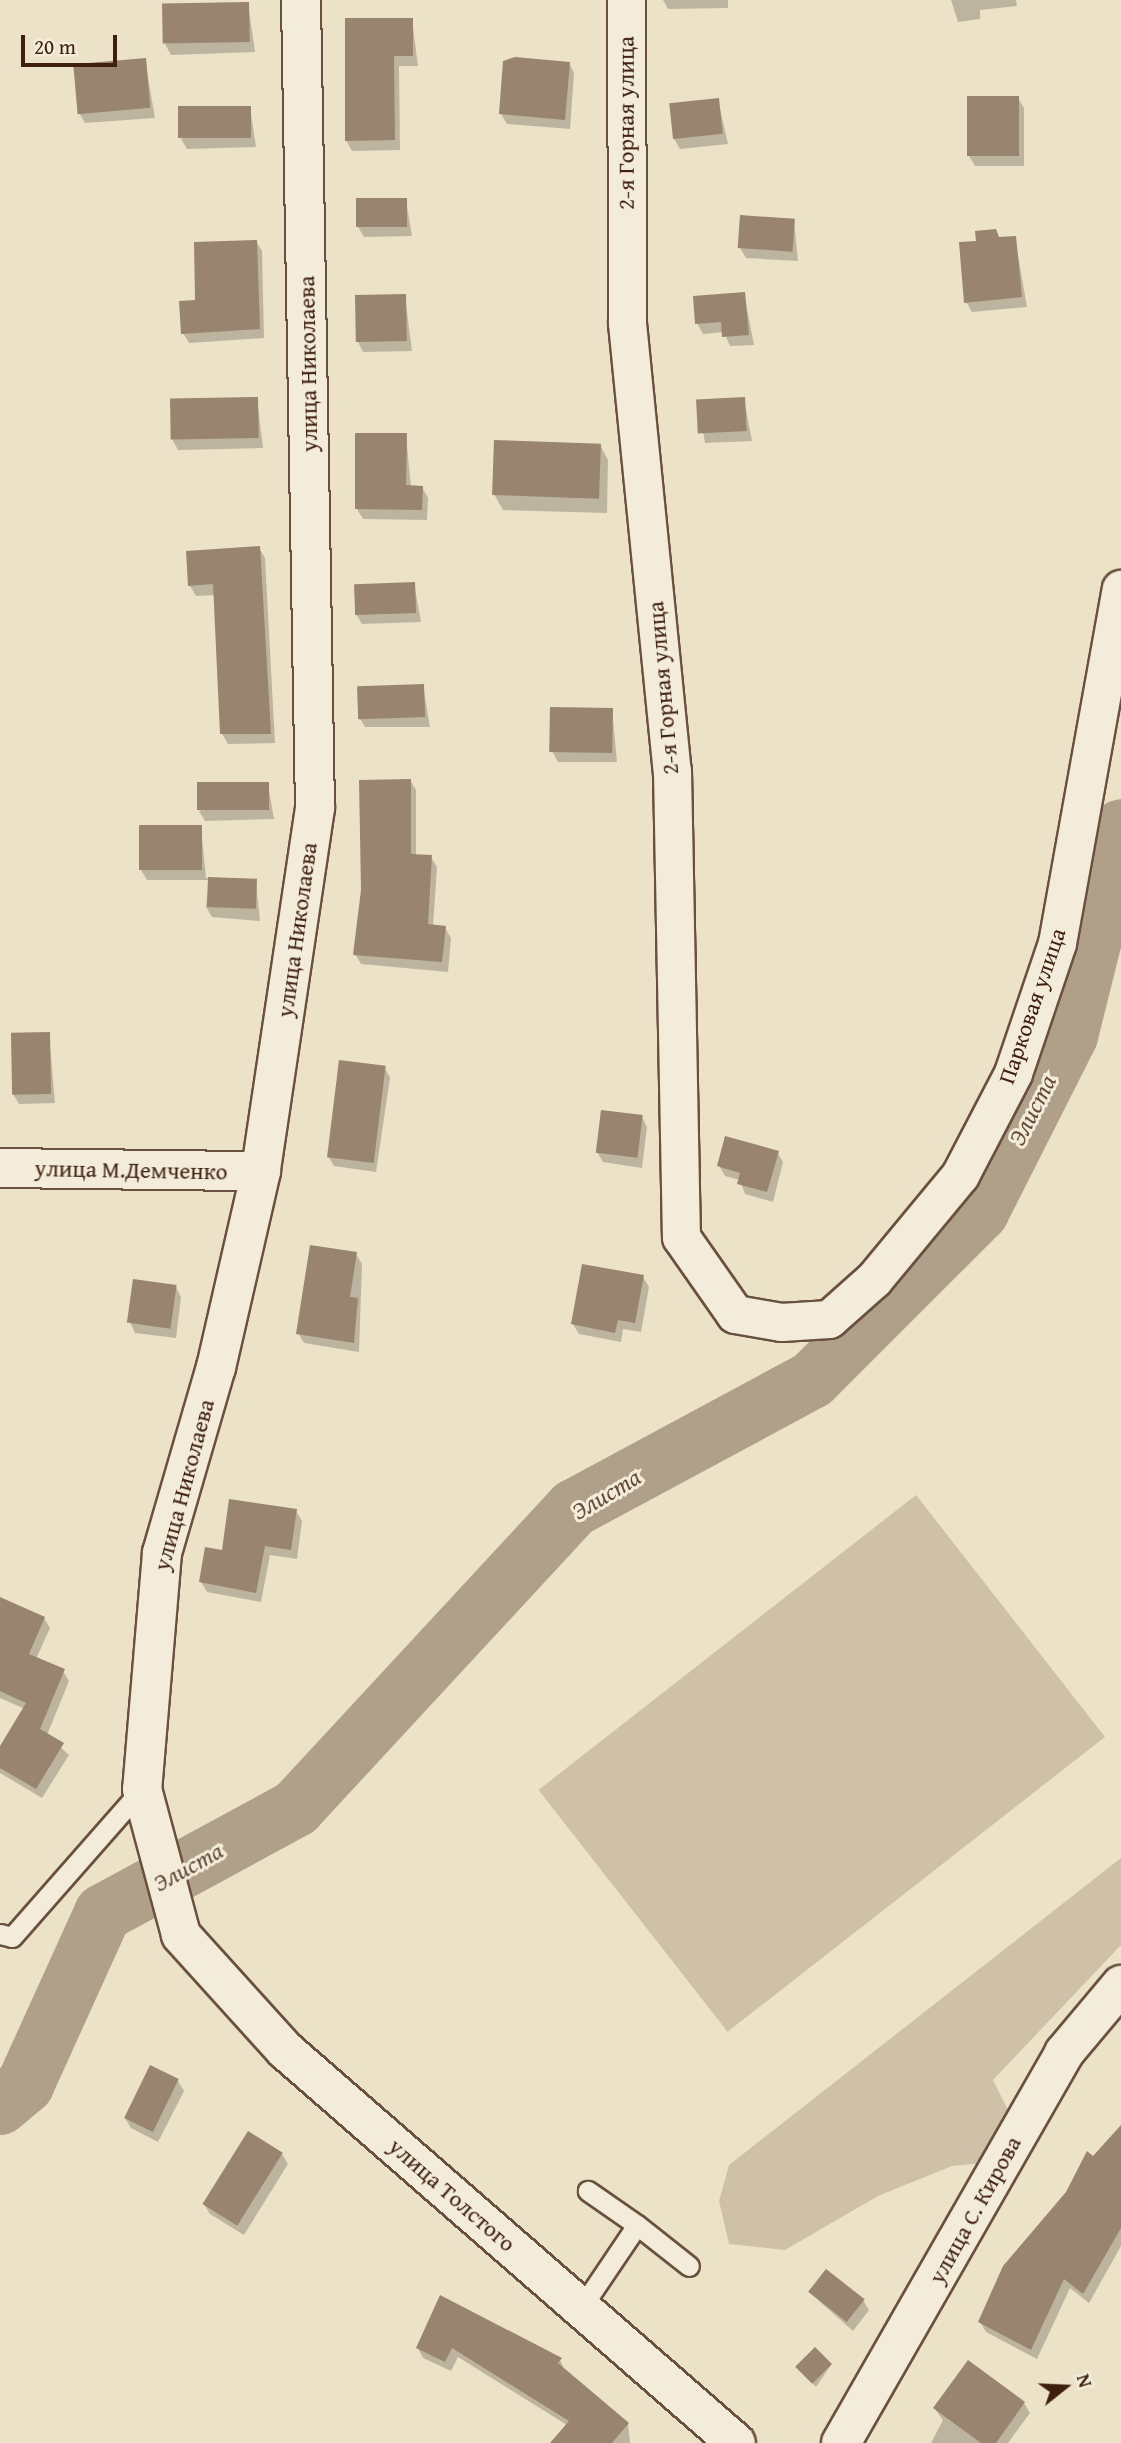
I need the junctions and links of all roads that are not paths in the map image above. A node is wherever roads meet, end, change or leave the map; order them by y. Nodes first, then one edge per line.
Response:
1 (300, 0) edge
2 (626, 0) edge
3 (1121, 589) edge
4 (0, 1168) edge
5 (261, 1171) junction
6 (781, 1322) joint
7 (142, 1789) junction
8 (0, 1934) edge
9 (181, 1935) joint
10 (1121, 1985) edge
11 (588, 2191) dead end
12 (637, 2225) junction
13 (689, 2266) dead end
14 (581, 2308) junction
15 (736, 2443) edge
16 (841, 2443) edge

1 - 5 street, улица Николаева
2 - 6 street, 2-я Горная улица
3 - 6 street, Парковая улица
4 - 5 street, улица М.Демченко
5 - 7 street, улица Николаева
7 - 8 lane
7 - 9 street, улица Николаева
9 - 14 street, улица Толстого
10 - 16 street, улица С. Кирова
11 - 12 lane
12 - 13 lane
12 - 14 lane
14 - 15 street, улица Толстого

